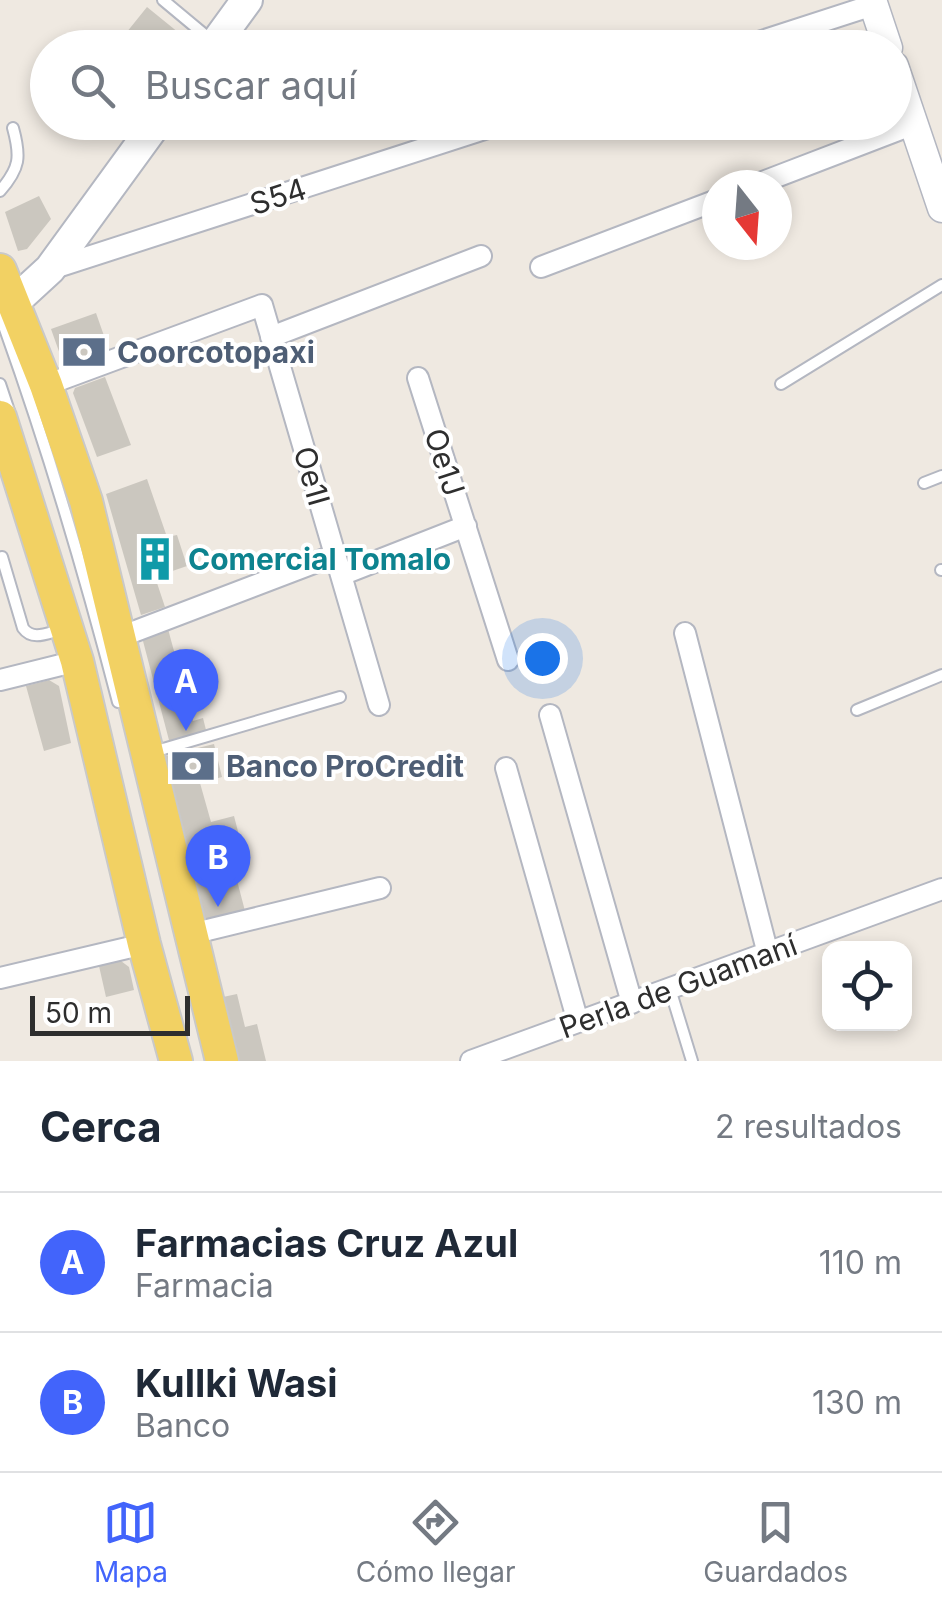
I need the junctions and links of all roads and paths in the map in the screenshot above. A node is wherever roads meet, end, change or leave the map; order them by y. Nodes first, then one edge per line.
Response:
1 (163, 0) edge
2 (247, 0) edge
3 (878, 2) edge
4 (196, 30) edge
5 (225, 30) edge
6 (794, 30) edge
7 (884, 30) edge
8 (912, 118) edge
9 (914, 124) joint
10 (13, 128) dead end
11 (144, 140) edge
12 (450, 140) edge
13 (872, 140) edge
14 (935, 161) edge
15 (792, 171) edge
16 (0, 191) edge
17 (702, 206) edge
18 (942, 208) edge
19 (481, 256) dead end
20 (542, 267) dead end
21 (50, 269) junction
22 (0, 270) edge
23 (942, 285) edge
24 (4, 310) edge
25 (271, 336) junction
26 (418, 378) dead end
27 (0, 384) edge
28 (781, 384) dead end
29 (46, 386) junction
30 (1, 421) edge
31 (25, 456) dead end
32 (942, 476) edge
33 (924, 483) dead end
34 (466, 526) junction
35 (2, 557) dead end
36 (338, 565) junction
37 (684, 633) dead end
38 (120, 637) junction
39 (75, 643) junction
40 (508, 660) dead end
41 (942, 675) edge
42 (0, 680) edge
43 (340, 696) dead end
44 (379, 705) dead end
45 (857, 710) dead end
46 (550, 715) dead end
47 (124, 722) dead end
48 (141, 756) junction
49 (506, 768) dead end
50 (380, 888) dead end
51 (942, 889) edge
52 (148, 908) dead end
53 (184, 932) junction
54 (151, 945) junction
55 (768, 954) junction
56 (0, 978) edge
57 (670, 989) junction
58 (632, 1003) junction
59 (578, 1022) junction
60 (176, 1061) edge
61 (185, 1061) edge
62 (212, 1061) edge
63 (222, 1061) edge
64 (470, 1061) edge
65 (692, 1061) edge

1 - 4 lane
2 - 5 main road
3 - 6 street
3 - 7 street
8 - 9 street
9 - 14 street
10 - 16 lane
11 - 21 main road
12 - 21 street, S54
13 - 15 street
14 - 18 street
17 - 20 street
19 - 25 street
21 - 24 main road
22 - 24 main road
23 - 28 lane
24 - 29 main road
24 - 47 lane
25 - 29 street, Oe1I
25 - 36 street, Oe1I
26 - 34 street, Oe1J
27 - 31 lane
29 - 38 main road
30 - 39 main road
32 - 33 lane
34 - 36 street
34 - 40 street, Oe1J
35 - 39 lane
36 - 38 street
36 - 44 street, Oe1I
37 - 55 street
38 - 48 main road
39 - 42 street
39 - 52 lane
39 - 54 main road
41 - 45 lane
43 - 48 lane
46 - 58 street
48 - 53 main road
49 - 59 street
50 - 53 street
51 - 55 street, Perla de Guamaní
53 - 62 lane
53 - 63 main road
54 - 56 street
54 - 60 main road
54 - 61 lane
55 - 57 street, Perla de Guamaní
57 - 58 street, Perla de Guamaní
57 - 65 lane
58 - 59 street, Perla de Guamaní
59 - 64 street, Perla de Guamaní

